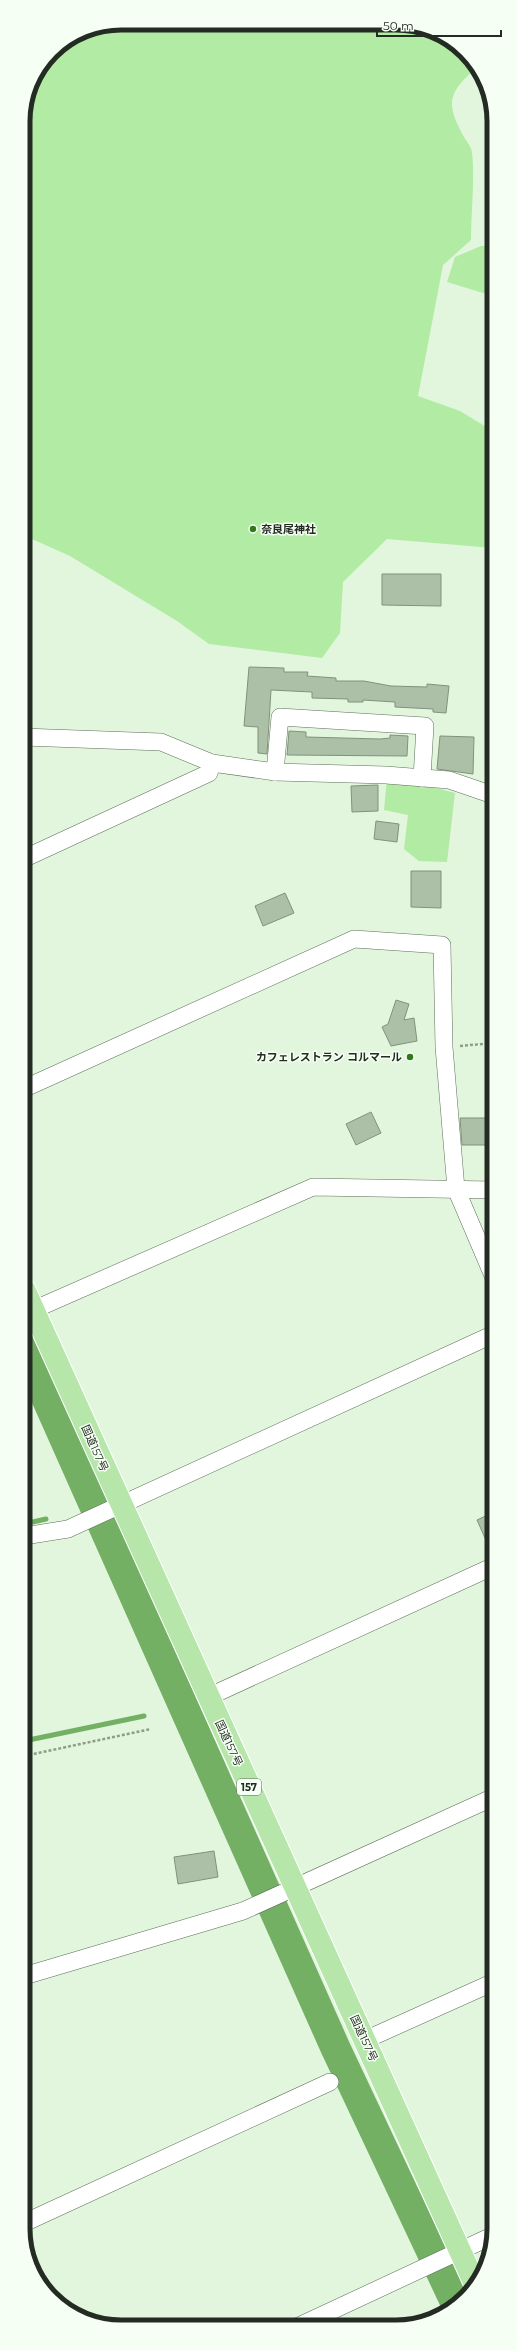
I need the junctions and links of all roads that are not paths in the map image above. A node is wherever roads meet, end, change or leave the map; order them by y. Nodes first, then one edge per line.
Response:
1 (30, 737) edge
2 (212, 763) junction
3 (275, 772) junction
4 (422, 778) junction
5 (487, 793) edge
6 (30, 856) edge
7 (30, 1086) edge
8 (456, 1189) junction
9 (487, 1190) edge
10 (487, 1262) edge
11 (30, 1302) edge
12 (34, 1310) junction
13 (487, 1337) edge
14 (114, 1507) junction
15 (30, 1535) edge
16 (487, 1569) edge
17 (208, 1697) junction
18 (487, 1800) edge
19 (296, 1888) junction
20 (30, 1974) edge
21 (487, 1985) edge
22 (365, 2040) junction
23 (330, 2082) dead end
24 (30, 2220) edge
25 (486, 2238) edge
26 (461, 2250) junction
27 (473, 2278) edge
28 (312, 2320) edge

1 - 2 street
2 - 3 street
2 - 6 street
3 - 4 street
3 - 4 street
4 - 5 street
7 - 8 street
8 - 9 street
8 - 10 street
8 - 12 street
11 - 12 highway, 国道157号 / 157
12 - 14 highway, 国道157号 / 157
13 - 14 street
14 - 15 street
14 - 17 highway, 国道157号 / 157
16 - 17 street
17 - 19 highway, 国道157号 / 157
18 - 19 street
19 - 20 street
19 - 22 highway, 国道157号 / 157
21 - 22 street
22 - 26 highway, 国道157号 / 157
23 - 24 street
25 - 26 street
26 - 27 highway, 国道157号 / 157
26 - 28 street

